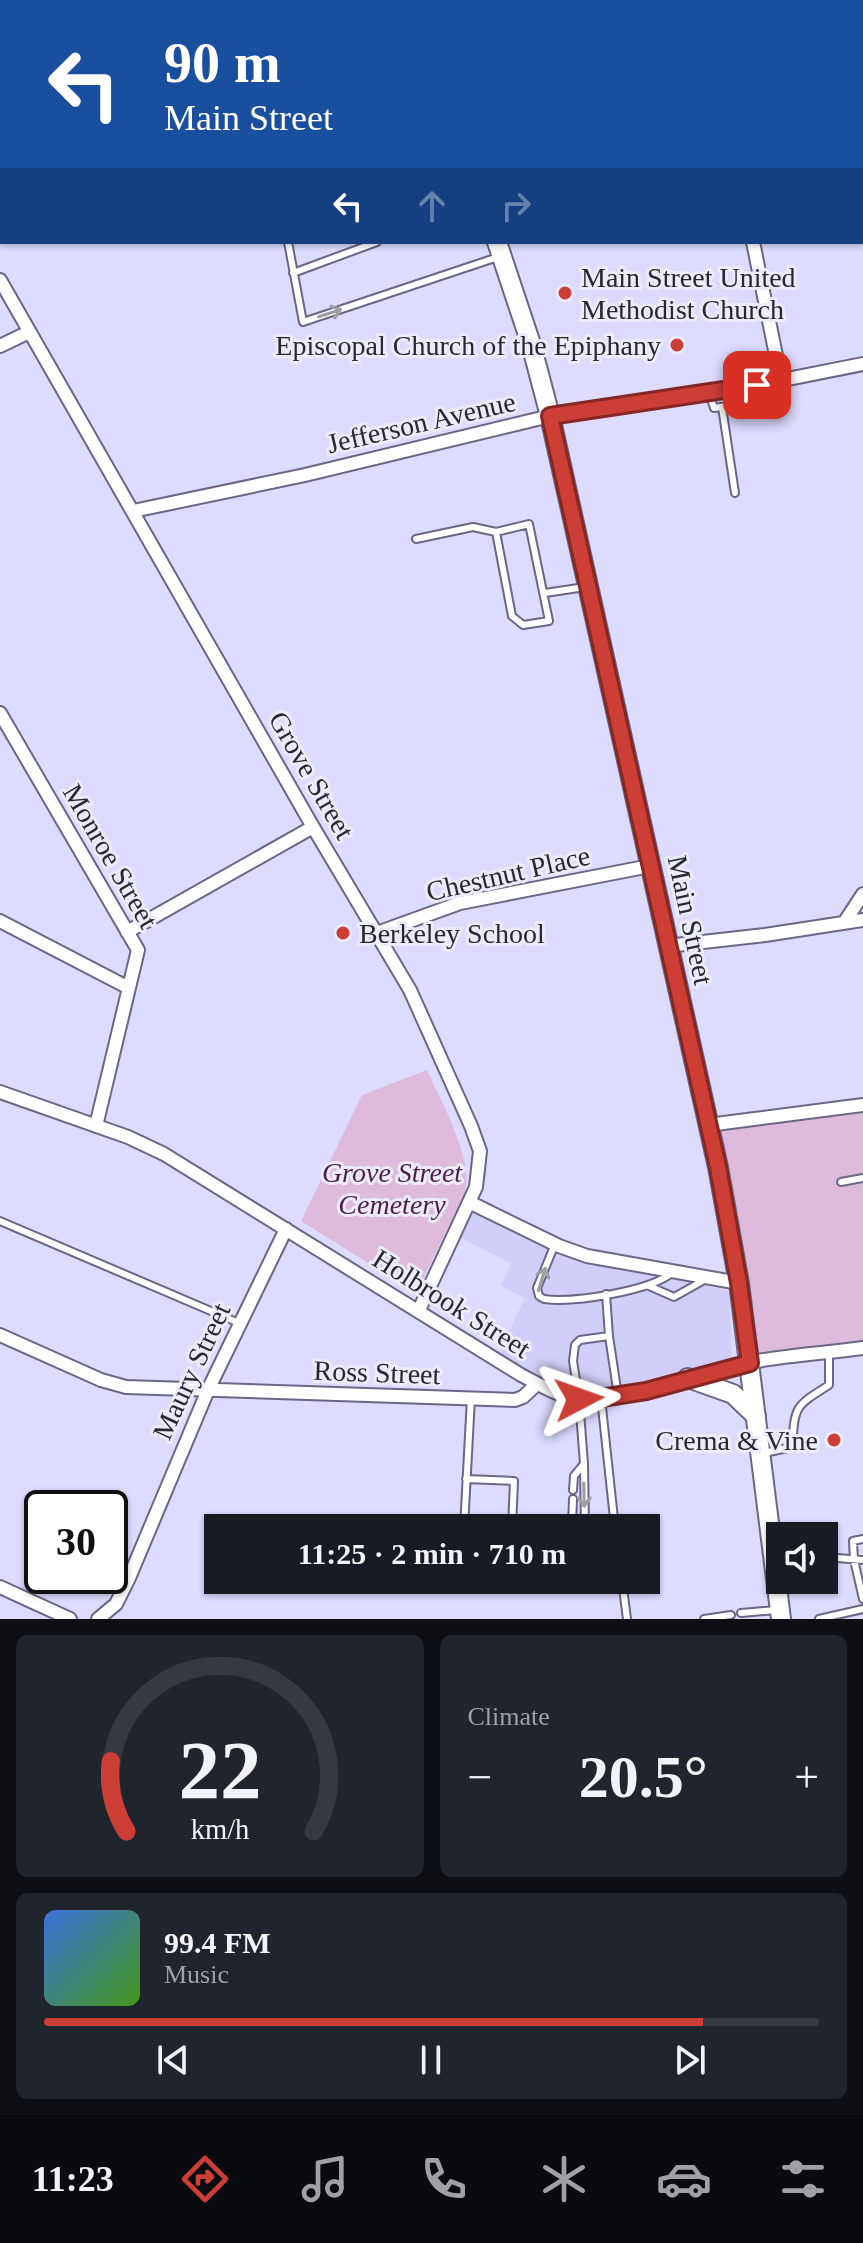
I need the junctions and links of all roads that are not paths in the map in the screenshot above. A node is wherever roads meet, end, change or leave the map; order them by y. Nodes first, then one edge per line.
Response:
1 (288, 244) edge
2 (372, 244) edge
3 (753, 244) edge
4 (499, 249) edge
5 (293, 273) junction
6 (0, 280) edge
7 (29, 332) junction
8 (0, 346) edge
9 (863, 364) edge
10 (781, 380) junction
11 (732, 389) junction
12 (709, 393) junction
13 (722, 407) junction
14 (550, 416) junction
15 (735, 493) dead end
16 (133, 511) junction
17 (496, 532) junction
18 (416, 539) dead end
19 (586, 586) junction
20 (545, 593) junction
21 (0, 713) edge
22 (313, 827) junction
23 (650, 866) junction
24 (863, 894) edge
25 (863, 920) edge
26 (0, 921) edge
27 (844, 923) junction
28 (127, 932) junction
29 (377, 933) junction
30 (667, 946) junction
31 (129, 988) junction
32 (0, 1092) edge
33 (863, 1105) edge
34 (708, 1125) junction
35 (96, 1126) junction
36 (863, 1178) edge
37 (841, 1182) dead end
38 (471, 1203) junction
39 (0, 1221) edge
40 (286, 1229) junction
41 (555, 1244) junction
42 (673, 1272) junction
43 (709, 1278) junction
44 (739, 1283) junction
45 (649, 1286) junction
46 (606, 1294) junction
47 (419, 1310) junction
48 (239, 1323) junction
49 (0, 1335) edge
50 (609, 1336) junction
51 (863, 1348) edge
52 (829, 1353) junction
53 (750, 1363) junction
54 (688, 1378) junction
55 (537, 1384) junction
56 (208, 1390) junction
57 (618, 1396) junction
58 (471, 1398) junction
59 (601, 1398) junction
60 (579, 1399) junction
61 (756, 1416) junction
62 (760, 1454) junction
63 (584, 1464) junction
64 (466, 1479) junction
65 (573, 1490) dead end
66 (573, 1499) dead end
67 (465, 1514) edge
68 (513, 1514) edge
69 (572, 1514) edge
70 (585, 1514) edge
71 (614, 1514) edge
72 (770, 1522) edge
73 (863, 1539) edge
74 (838, 1558) edge
75 (854, 1560) junction
76 (863, 1560) edge
77 (0, 1587) edge
78 (624, 1594) edge
79 (779, 1594) edge
80 (863, 1599) edge
81 (863, 1609) edge
82 (741, 1613) dead end
83 (780, 1614) edge
84 (731, 1615) dead end
85 (70, 1619) edge
86 (98, 1619) edge
87 (627, 1619) edge
88 (704, 1619) edge
89 (819, 1619) edge

1 - 5 lane
2 - 5 lane
3 - 10 street
5 -> 4 lane
4 - 14 main road, Main Street
6 - 7 street, Grove Street
7 - 8 street
7 - 16 street, Grove Street
9 - 10 street, Jefferson Avenue
10 - 11 street, Jefferson Avenue
11 - 12 street, Jefferson Avenue
11 - 13 lane
12 - 13 lane
12 - 14 street, Jefferson Avenue
13 - 15 lane
14 - 16 street, Jefferson Avenue
14 - 19 main road, Main Street
16 - 22 street, Grove Street
17 - 18 lane
17 - 20 lane
17 - 20 lane
19 - 20 lane
19 - 23 main road, Main Street
21 - 28 street, Monroe Street
22 - 28 street
22 - 29 street, Grove Street
23 - 29 street, Chestnut Place
23 - 30 main road, Main Street
24 - 27 street
25 - 27 street
26 - 31 street
27 - 30 street
28 - 31 street, Monroe Street
29 - 38 street, Grove Street
30 - 34 main road, Main Street
31 - 35 street, Monroe Street
32 - 35 street, Holbrook Street
33 - 34 street
34 - 44 main road, Main Street
35 - 40 street, Holbrook Street
36 - 37 lane
38 - 41 street
38 - 47 street, Grove Street
39 - 48 lane
40 - 47 street, Holbrook Street
40 - 48 street, Maury Street
41 - 42 street
46 -> 41 lane
42 - 43 street
42 - 45 lane
43 - 44 street
43 - 45 lane
44 - 53 main road, Main Street
45 - 46 lane
46 - 50 lane
47 - 55 street, Holbrook Street
48 - 56 street, Maury Street
49 - 56 street, Ross Street
50 - 57 lane
50 - 60 lane
51 - 52 street
52 - 53 street
52 - 62 lane
53 - 54 street
53 - 61 main road, Main Street
54 - 57 street
54 - 61 main road
55 - 58 street, Ross Street
55 - 60 street
56 - 58 street, Ross Street
56 - 86 street, Maury Street
57 - 59 street
58 - 64 lane
59 - 60 street
59 - 71 lane
60 - 63 lane
61 - 62 main road, Main Street
62 - 72 main road, Main Street
63 - 65 lane
63 -> 70 lane
64 - 67 lane
64 - 68 lane
66 - 69 lane
73 - 75 lane
74 - 75 lane
75 - 76 lane
75 - 80 lane
77 - 85 street
78 - 87 lane
79 - 83 main road, Main Street
81 - 89 lane
82 - 83 lane
84 - 88 lane

